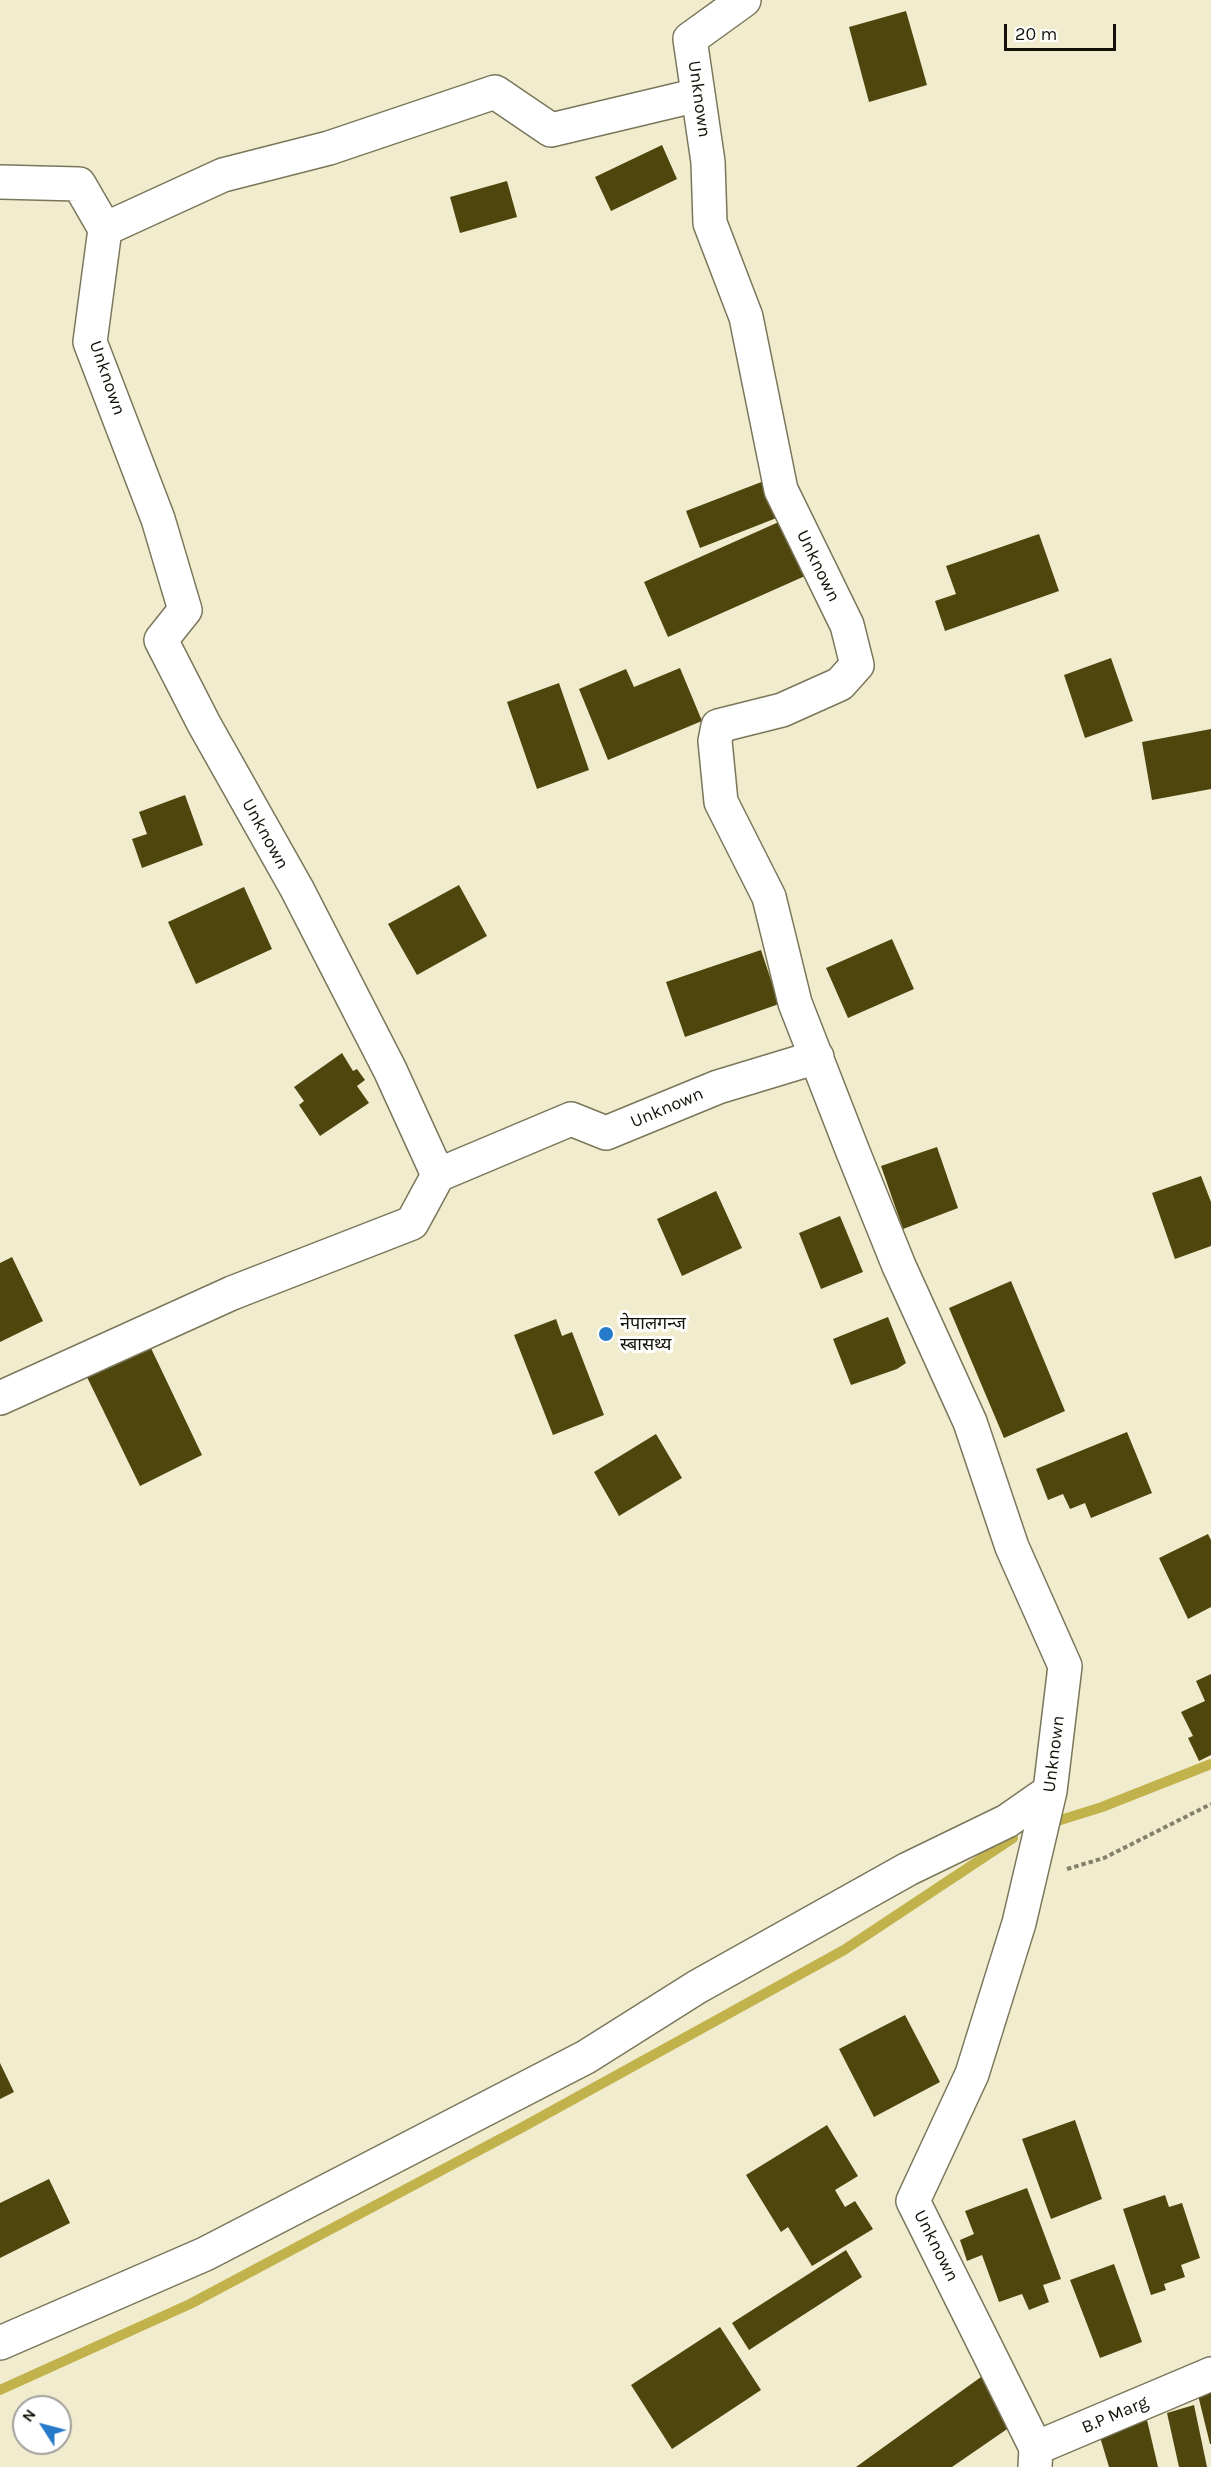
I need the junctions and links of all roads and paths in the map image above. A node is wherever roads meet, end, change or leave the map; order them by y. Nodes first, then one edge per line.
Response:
1 (744, 0) edge
2 (698, 95) junction
3 (0, 182) edge
4 (105, 229) junction
5 (817, 1057) junction
6 (438, 1175) junction
7 (0, 1398) edge
8 (1050, 1791) junction
9 (1211, 1804) edge
10 (1029, 1880) junction
11 (0, 2343) edge
12 (1211, 2374) edge
13 (1036, 2457) edge

1 - 2 street, Unknown
2 - 4 street
2 - 5 street, Unknown
3 - 4 street
4 - 6 street, Unknown
5 - 6 street, Unknown
5 - 8 street, Unknown
6 - 7 street
8 - 10 street, Unknown
8 - 11 street
9 - 10 path
10 - 13 street, Unknown
12 - 13 street, B.P Marg

